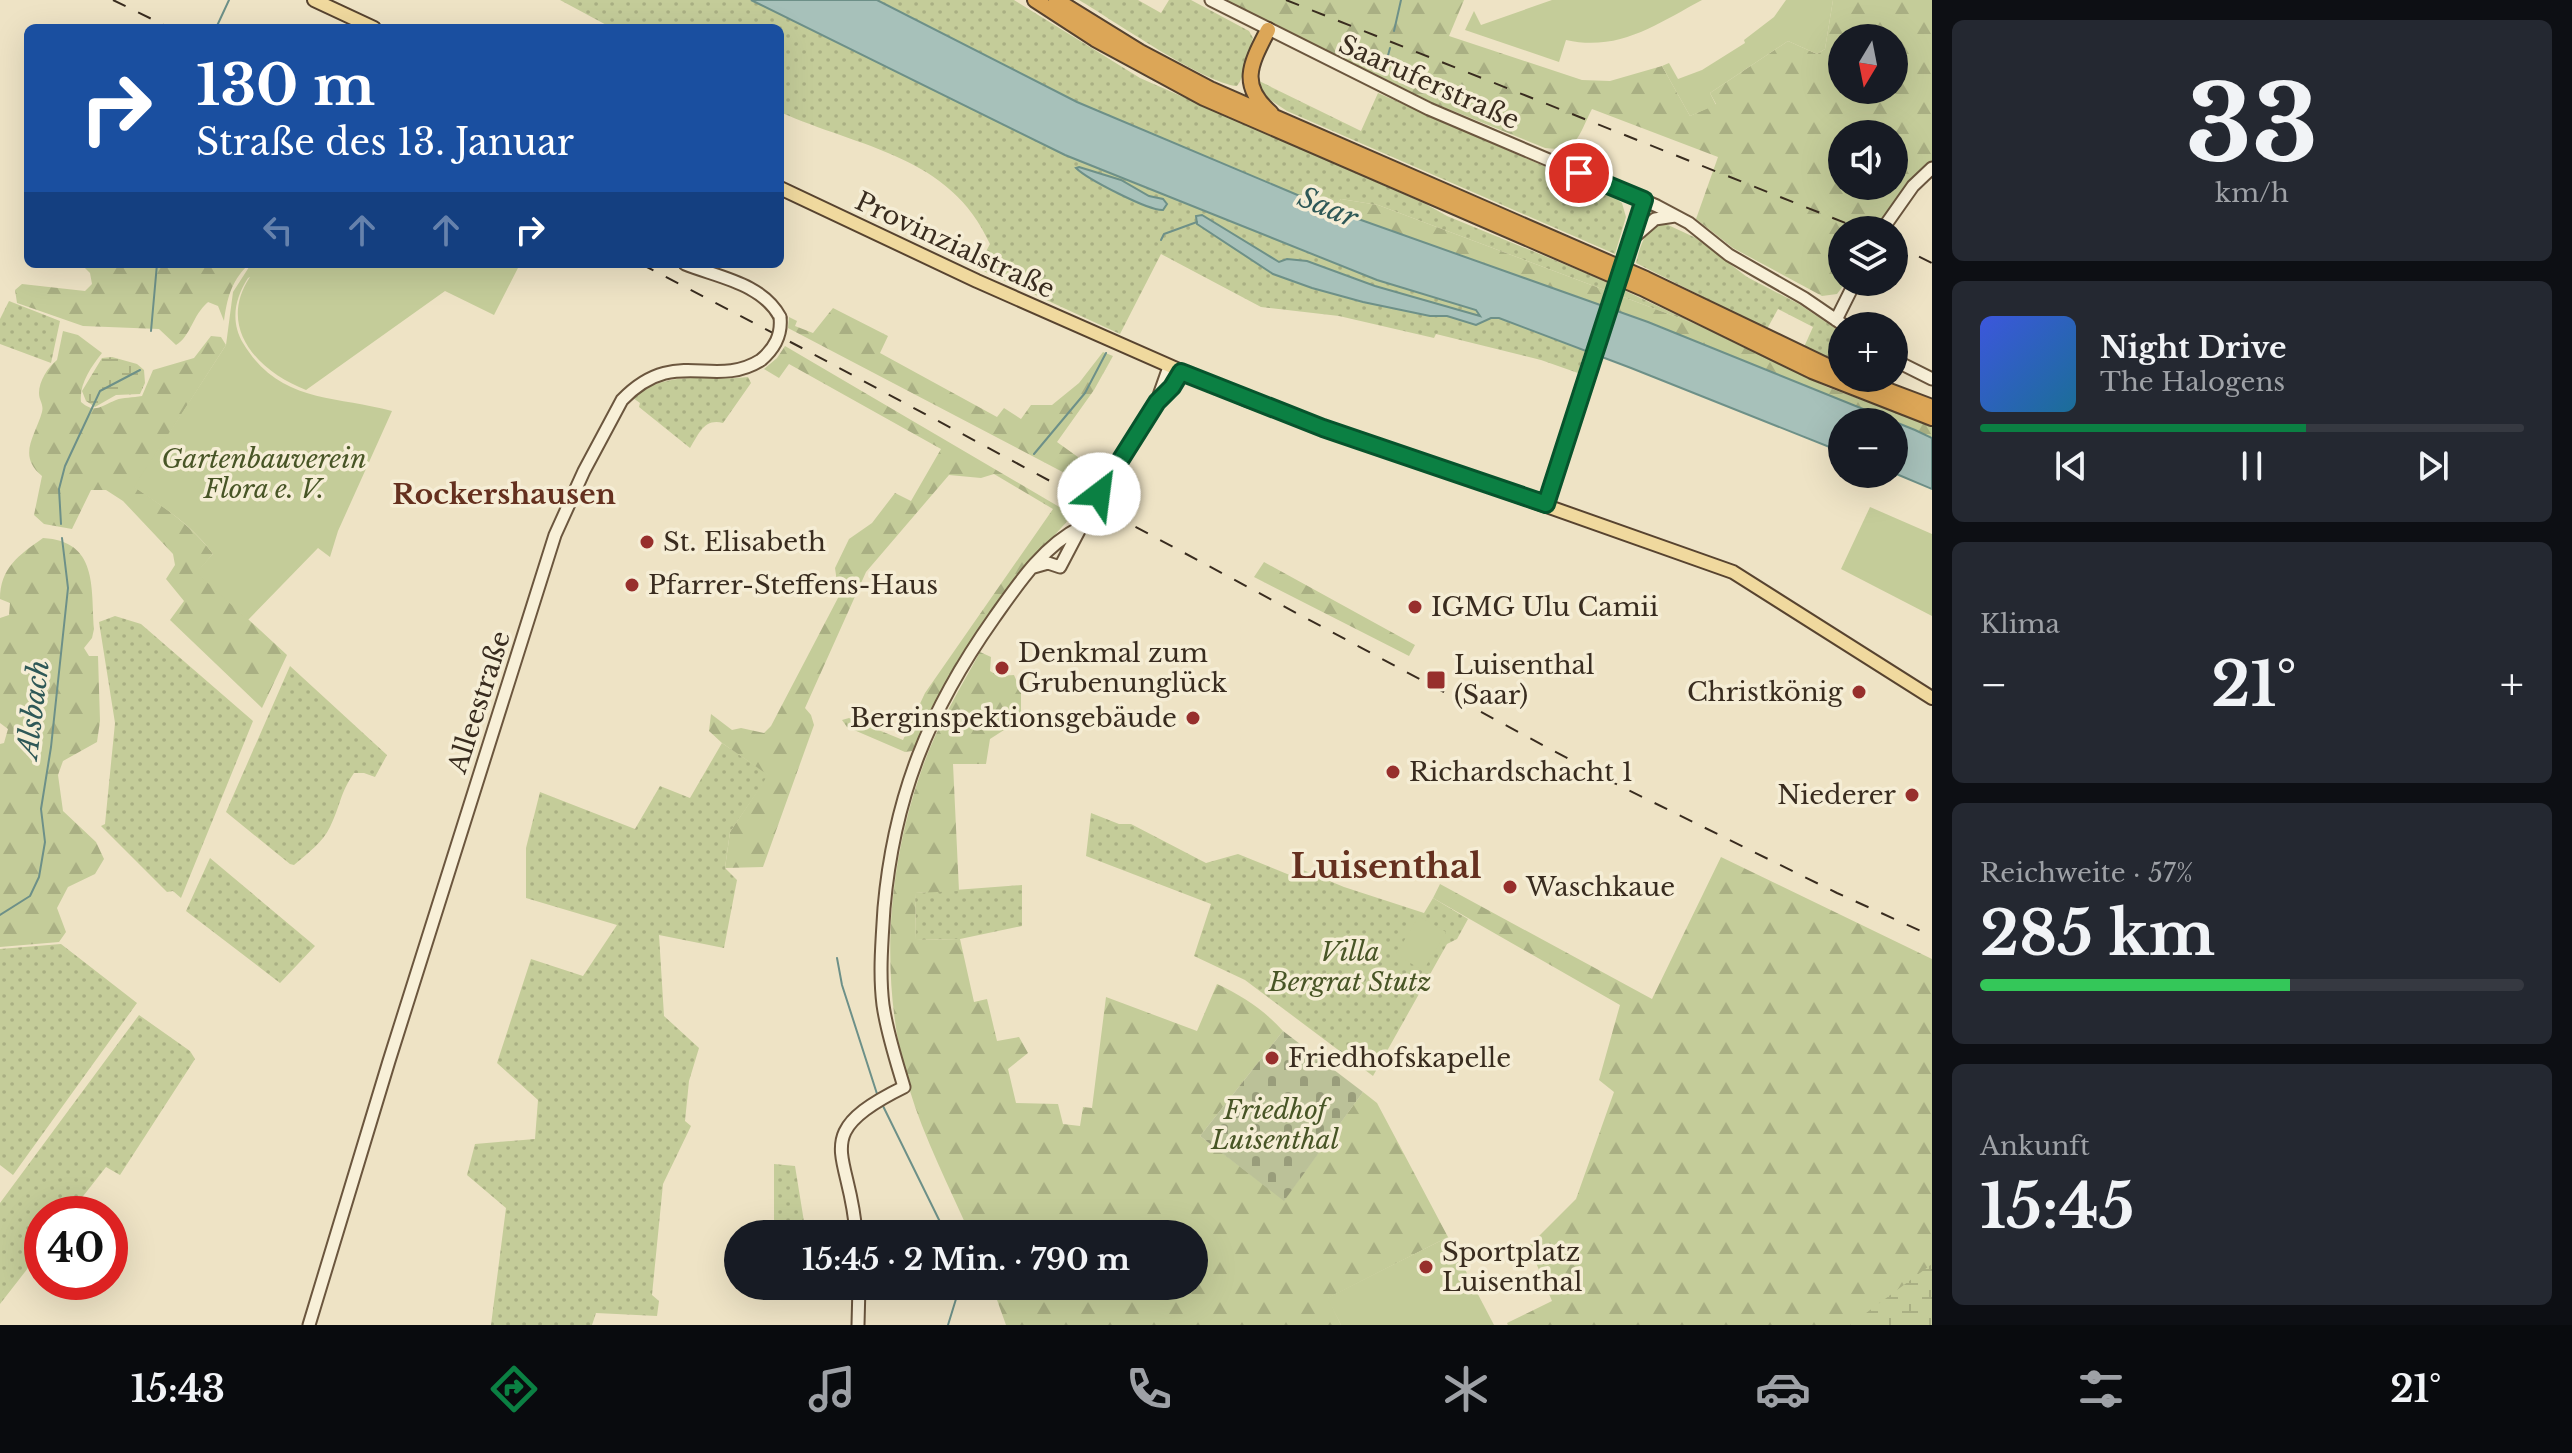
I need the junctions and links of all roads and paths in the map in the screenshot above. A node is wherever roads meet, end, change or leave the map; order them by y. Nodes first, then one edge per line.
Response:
1 (314, 0) edge
2 (1035, 0) edge
3 (1056, 0) edge
4 (1211, 0) edge
5 (365, 24) edge
6 (1268, 30) junction
7 (1292, 126) junction
8 (1326, 146) junction
9 (1374, 167) junction
10 (1932, 168) edge
11 (784, 190) edge
12 (1644, 200) junction
13 (1675, 216) junction
14 (1892, 216) edge
15 (1629, 247) junction
16 (696, 268) edge
17 (1828, 316) edge
18 (1828, 366) edge
19 (1908, 367) edge
20 (1175, 370) junction
21 (1932, 379) edge
22 (1892, 392) edge
23 (1932, 407) edge
24 (1932, 418) edge
25 (1099, 494) tunnel mouth
26 (1546, 504) junction
27 (1034, 567) junction
28 (1932, 698) edge
29 (855, 1220) edge
30 (859, 1300) edge
31 (309, 1325) edge
32 (858, 1325) edge

1 - 5 main road
2 - 8 highway
3 - 7 highway
4 - 6 street, Saaruferstraße
6 - 7 highway
6 - 12 street, Saaruferstraße
7 - 8 highway
8 - 9 highway
9 - 18 highway
9 - 24 highway
10 - 14 street
11 - 20 main road, Provinzialstraße
12 - 13 street, Saaruferstraße
12 - 15 street
13 - 15 street
13 - 17 street, Saaruferstraße
15 - 26 street, bridge
16 - 31 street, Alleestraße, bridge
19 - 21 street
20 - 25 street
20 - 26 main road, Provinzialstraße
22 - 23 highway
26 - 28 main road, Provinzialstraße
27 - 27 street
27 - 29 street
30 - 32 street

